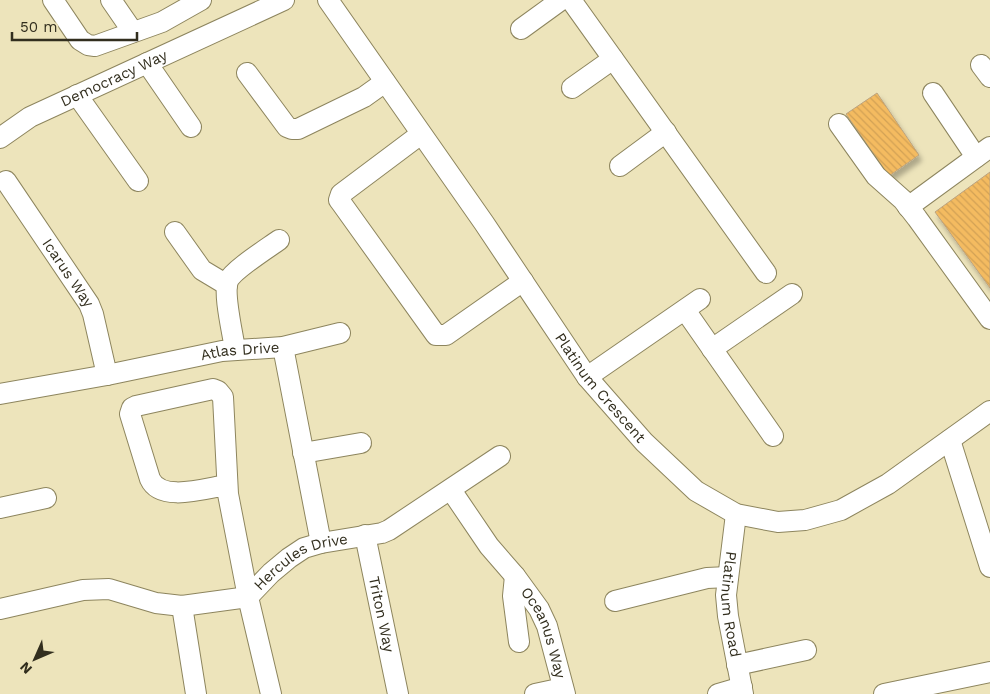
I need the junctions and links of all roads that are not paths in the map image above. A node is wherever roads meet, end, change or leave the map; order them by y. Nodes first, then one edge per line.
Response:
1 (53, 0) edge
2 (111, 0) edge
3 (201, 0) edge
4 (284, 0) edge
5 (328, 0) edge
6 (561, 0) edge
7 (571, 0) edge
8 (521, 29) dead end
9 (133, 32) junction
10 (613, 59) junction
11 (147, 63) junction
12 (247, 73) dead end
13 (385, 82) junction
14 (572, 88) dead end
15 (933, 93) dead end
16 (77, 95) junction
17 (839, 124) dead end
18 (191, 127) dead end
19 (666, 132) junction
20 (421, 134) junction
21 (0, 138) edge
22 (983, 152) edge
23 (620, 166) dead end
24 (6, 181) dead end
25 (138, 181) dead end
26 (908, 207) junction
27 (175, 232) dead end
28 (279, 240) dead end
29 (766, 273) dead end
30 (523, 281) junction
31 (227, 285) junction
32 (792, 294) dead end
33 (990, 319) edge
34 (340, 333) dead end
35 (283, 347) junction
36 (712, 349) junction
37 (235, 350) junction
38 (107, 375) junction
39 (587, 376) junction
40 (0, 394) edge
41 (990, 411) edge
42 (773, 436) dead end
43 (950, 440) junction
44 (361, 443) dead end
45 (303, 453) junction
46 (500, 456) dead end
47 (227, 485) junction
48 (451, 490) junction
49 (46, 498) dead end
50 (0, 508) edge
51 (736, 514) junction
52 (366, 535) junction
53 (321, 543) junction
54 (990, 566) edge
55 (515, 576) junction
56 (728, 577) junction
57 (248, 597) junction
58 (615, 601) dead end
59 (182, 606) junction
60 (0, 609) edge
61 (519, 642) dead end
62 (806, 650) dead end
63 (737, 665) junction
64 (990, 673) edge
65 (743, 690) edge
66 (564, 691) edge
67 (196, 694) edge
68 (271, 694) edge
69 (398, 694) edge
70 (534, 694) edge
71 (718, 694) edge
72 (884, 694) edge

1 - 9 street
2 - 9 street
3 - 9 street
4 - 11 street, Democracy Way
5 - 13 street, Platinum Crescent
6 - 8 street
7 - 10 street
10 - 14 street
10 - 19 street
11 - 16 street, Democracy Way
11 - 18 street
12 - 13 street
13 - 20 street, Platinum Crescent
15 - 22 street
16 - 21 street, Democracy Way
16 - 25 street
17 - 26 street
19 - 23 street
19 - 29 street
20 - 30 street, Platinum Crescent
20 - 30 street
22 - 26 street
24 - 38 street, Icarus Way
26 - 33 street
27 - 31 street
28 - 31 street
30 - 39 street, Platinum Crescent
31 - 37 street
32 - 36 street
34 - 35 street
35 - 37 street, Atlas Drive
35 - 45 street, Atlas Drive
36 - 39 street
36 - 42 street
37 - 38 street, Atlas Drive
38 - 40 street, Atlas Drive
39 - 51 street, Platinum Crescent
41 - 43 street, Platinum Crescent
43 - 51 street, Platinum Crescent
43 - 54 street
44 - 45 street
45 - 53 street, Atlas Drive
46 - 48 street, Hercules Drive
47 - 47 street
47 - 57 street
48 - 52 street, Hercules Drive
48 - 55 street, Oceanus Way
49 - 50 street
51 - 56 street, Platinum Road
52 - 53 street, Hercules Drive
52 - 69 street, Triton Way
53 - 57 street, Hercules Drive
55 - 61 street, Oceanus Way
55 - 66 street, Oceanus Way
56 - 58 street
56 - 63 street, Platinum Road
57 - 59 street, Hercules Drive
57 - 68 street
59 - 60 street, Hercules Drive
59 - 67 street
62 - 63 street
63 - 65 street, Platinum Road
64 - 72 street
65 - 71 street
66 - 70 street

